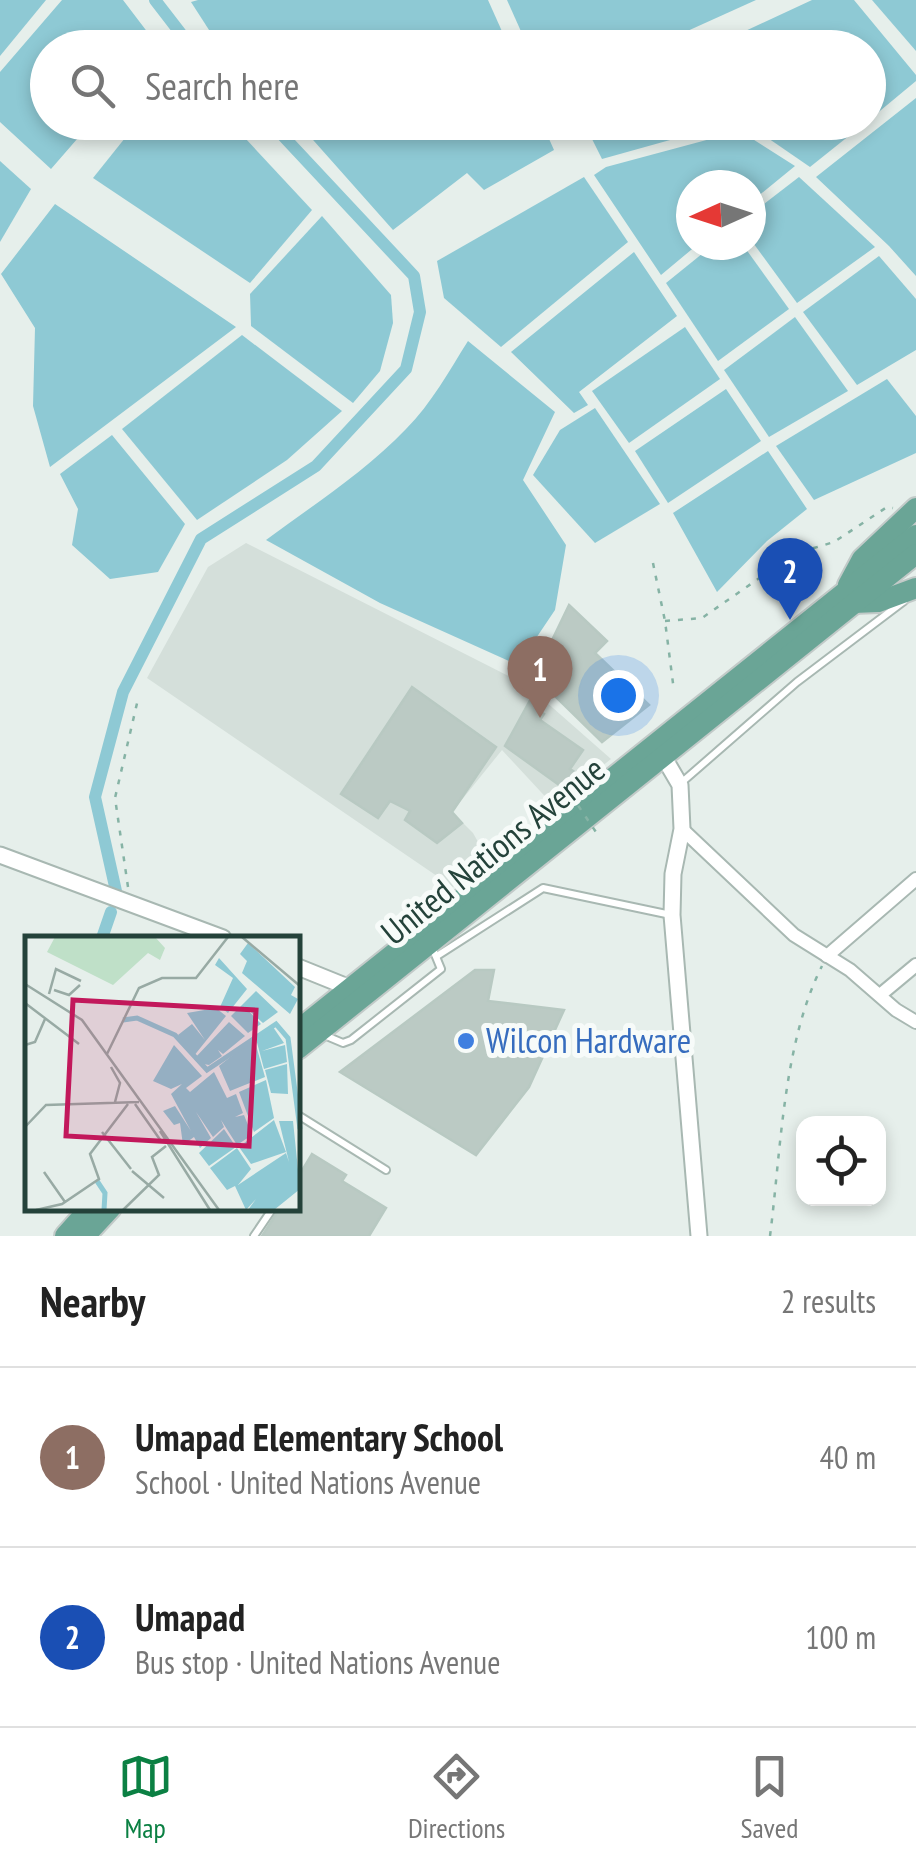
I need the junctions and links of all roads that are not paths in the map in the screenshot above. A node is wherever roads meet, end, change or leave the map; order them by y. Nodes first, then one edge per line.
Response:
1 (912, 511) edge
2 (916, 535) edge
3 (916, 554) edge
4 (916, 589) edge
5 (849, 597) junction
6 (663, 756) junction
7 (680, 784) junction
8 (682, 829) junction
9 (0, 855) edge
10 (916, 879) edge
11 (672, 915) junction
12 (218, 936) edge
13 (432, 950) junction
14 (827, 956) junction
15 (916, 964) edge
16 (300, 968) edge
17 (350, 988) junction
18 (880, 995) junction
19 (916, 1022) edge
20 (308, 1031) edge
21 (300, 1116) edge
22 (386, 1170) dead end
23 (87, 1211) edge
24 (108, 1211) edge
25 (271, 1211) edge
26 (65, 1236) edge
27 (85, 1236) edge
28 (254, 1236) edge
29 (699, 1236) edge

1 - 5 main road
2 - 5 main road, United Nations Avenue
3 - 5 main road, United Nations Avenue
4 - 5 main road
4 - 7 lane
5 - 6 main road, United Nations Avenue
5 - 17 main road, United Nations Avenue
6 - 7 street
6 - 13 main road, United Nations Avenue
7 - 8 street
8 - 11 street
8 - 14 street
9 - 12 street
10 - 14 street
11 - 13 lane
11 - 29 street
13 - 20 main road, United Nations Avenue
14 - 18 street
15 - 18 street
16 - 17 street
17 - 20 main road, United Nations Avenue
18 - 19 street
21 - 22 lane
23 - 26 main road
24 - 27 main road
25 - 28 lane

